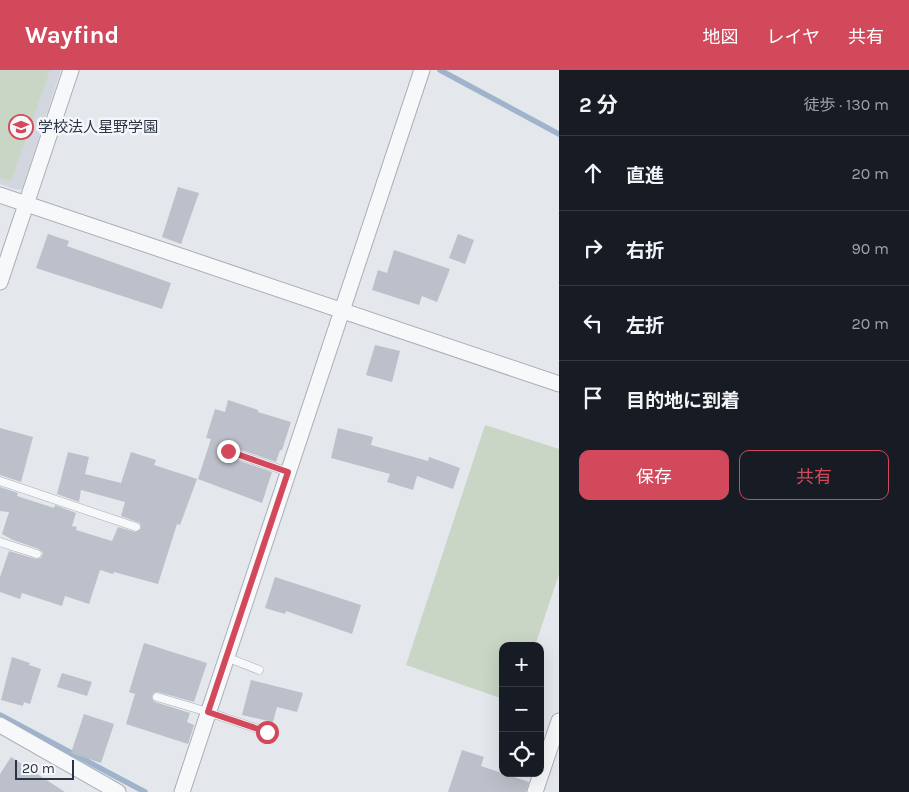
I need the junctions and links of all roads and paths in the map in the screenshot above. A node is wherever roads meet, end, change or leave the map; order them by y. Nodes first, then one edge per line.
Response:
1 (70, 70) edge
2 (422, 70) edge
3 (0, 195) edge
4 (26, 203) junction
5 (0, 282) edge
6 (341, 311) junction
7 (559, 384) edge
8 (228, 451) dead end
9 (288, 472) junction
10 (0, 481) edge
11 (136, 527) dead end
12 (0, 542) edge
13 (37, 554) dead end
14 (226, 657) junction
15 (259, 670) dead end
16 (157, 697) dead end
17 (208, 712) junction
18 (559, 721) edge
19 (0, 725) edge
20 (267, 732) dead end
21 (118, 792) edge
22 (182, 792) edge
23 (535, 792) edge

1 - 4 street
2 - 6 street
3 - 4 street
4 - 5 street
4 - 6 street
6 - 7 street
6 - 9 street
8 - 9 lane
9 - 14 street
10 - 11 lane
12 - 13 lane
14 - 15 lane
14 - 17 street
16 - 17 lane
17 - 20 lane
17 - 22 street
18 - 23 street
19 - 21 street

